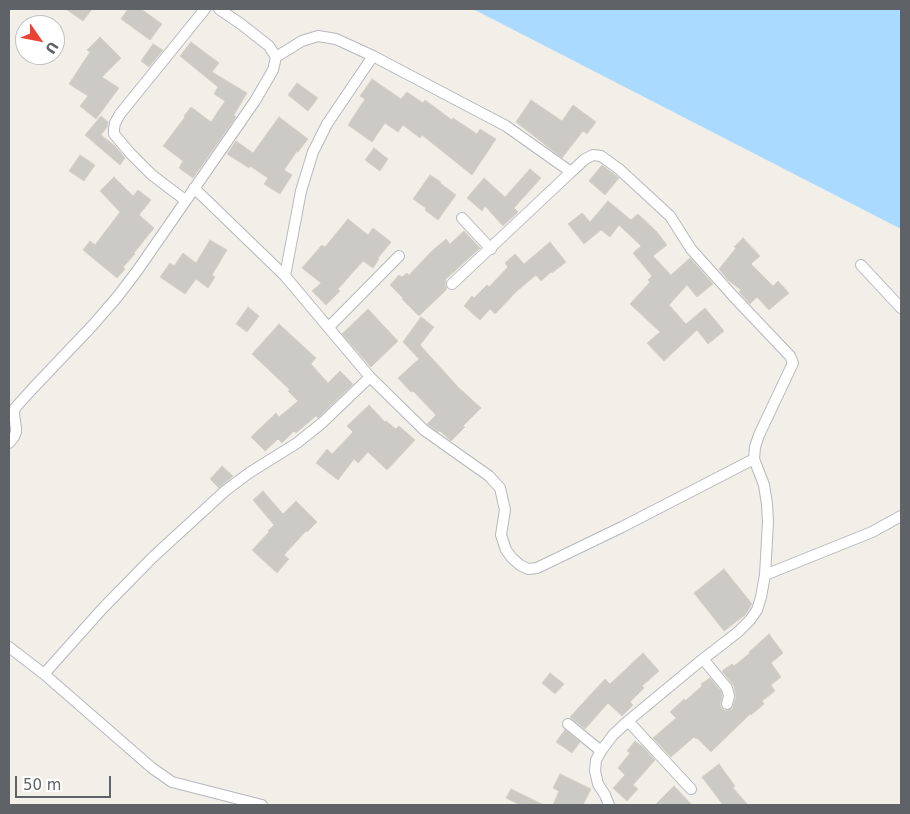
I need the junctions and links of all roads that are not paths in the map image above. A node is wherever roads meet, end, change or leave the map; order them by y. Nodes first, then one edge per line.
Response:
1 (205, 9) edge
2 (219, 9) edge
3 (373, 56) junction
4 (276, 57) junction
5 (572, 172) junction
6 (194, 188) junction
7 (185, 200) junction
8 (462, 218) dead end
9 (491, 249) junction
10 (400, 256) dead end
11 (861, 265) dead end
12 (285, 276) junction
13 (452, 284) dead end
14 (901, 308) edge
15 (329, 327) junction
16 (370, 376) junction
17 (9, 443) edge
18 (754, 459) junction
19 (901, 516) edge
20 (765, 575) junction
21 (9, 647) edge
22 (704, 659) junction
23 (44, 674) junction
24 (727, 704) dead end
25 (628, 721) junction
26 (568, 724) dead end
27 (602, 750) junction
28 (691, 789) dead end
29 (262, 805) edge
30 (610, 805) edge

1 - 7 street
2 - 4 street
3 - 4 street
3 - 5 street
3 - 12 street
4 - 6 street
5 - 9 street
5 - 18 street
6 - 7 street
6 - 12 street
7 - 17 street
8 - 9 street
9 - 13 street
10 - 15 street
11 - 14 street
12 - 15 street
15 - 16 street
16 - 18 street
16 - 23 street
18 - 20 street
19 - 20 street
20 - 22 street
21 - 23 street
22 - 24 street
22 - 25 street
23 - 29 street
25 - 27 street
25 - 28 street
26 - 27 street
27 - 30 street

